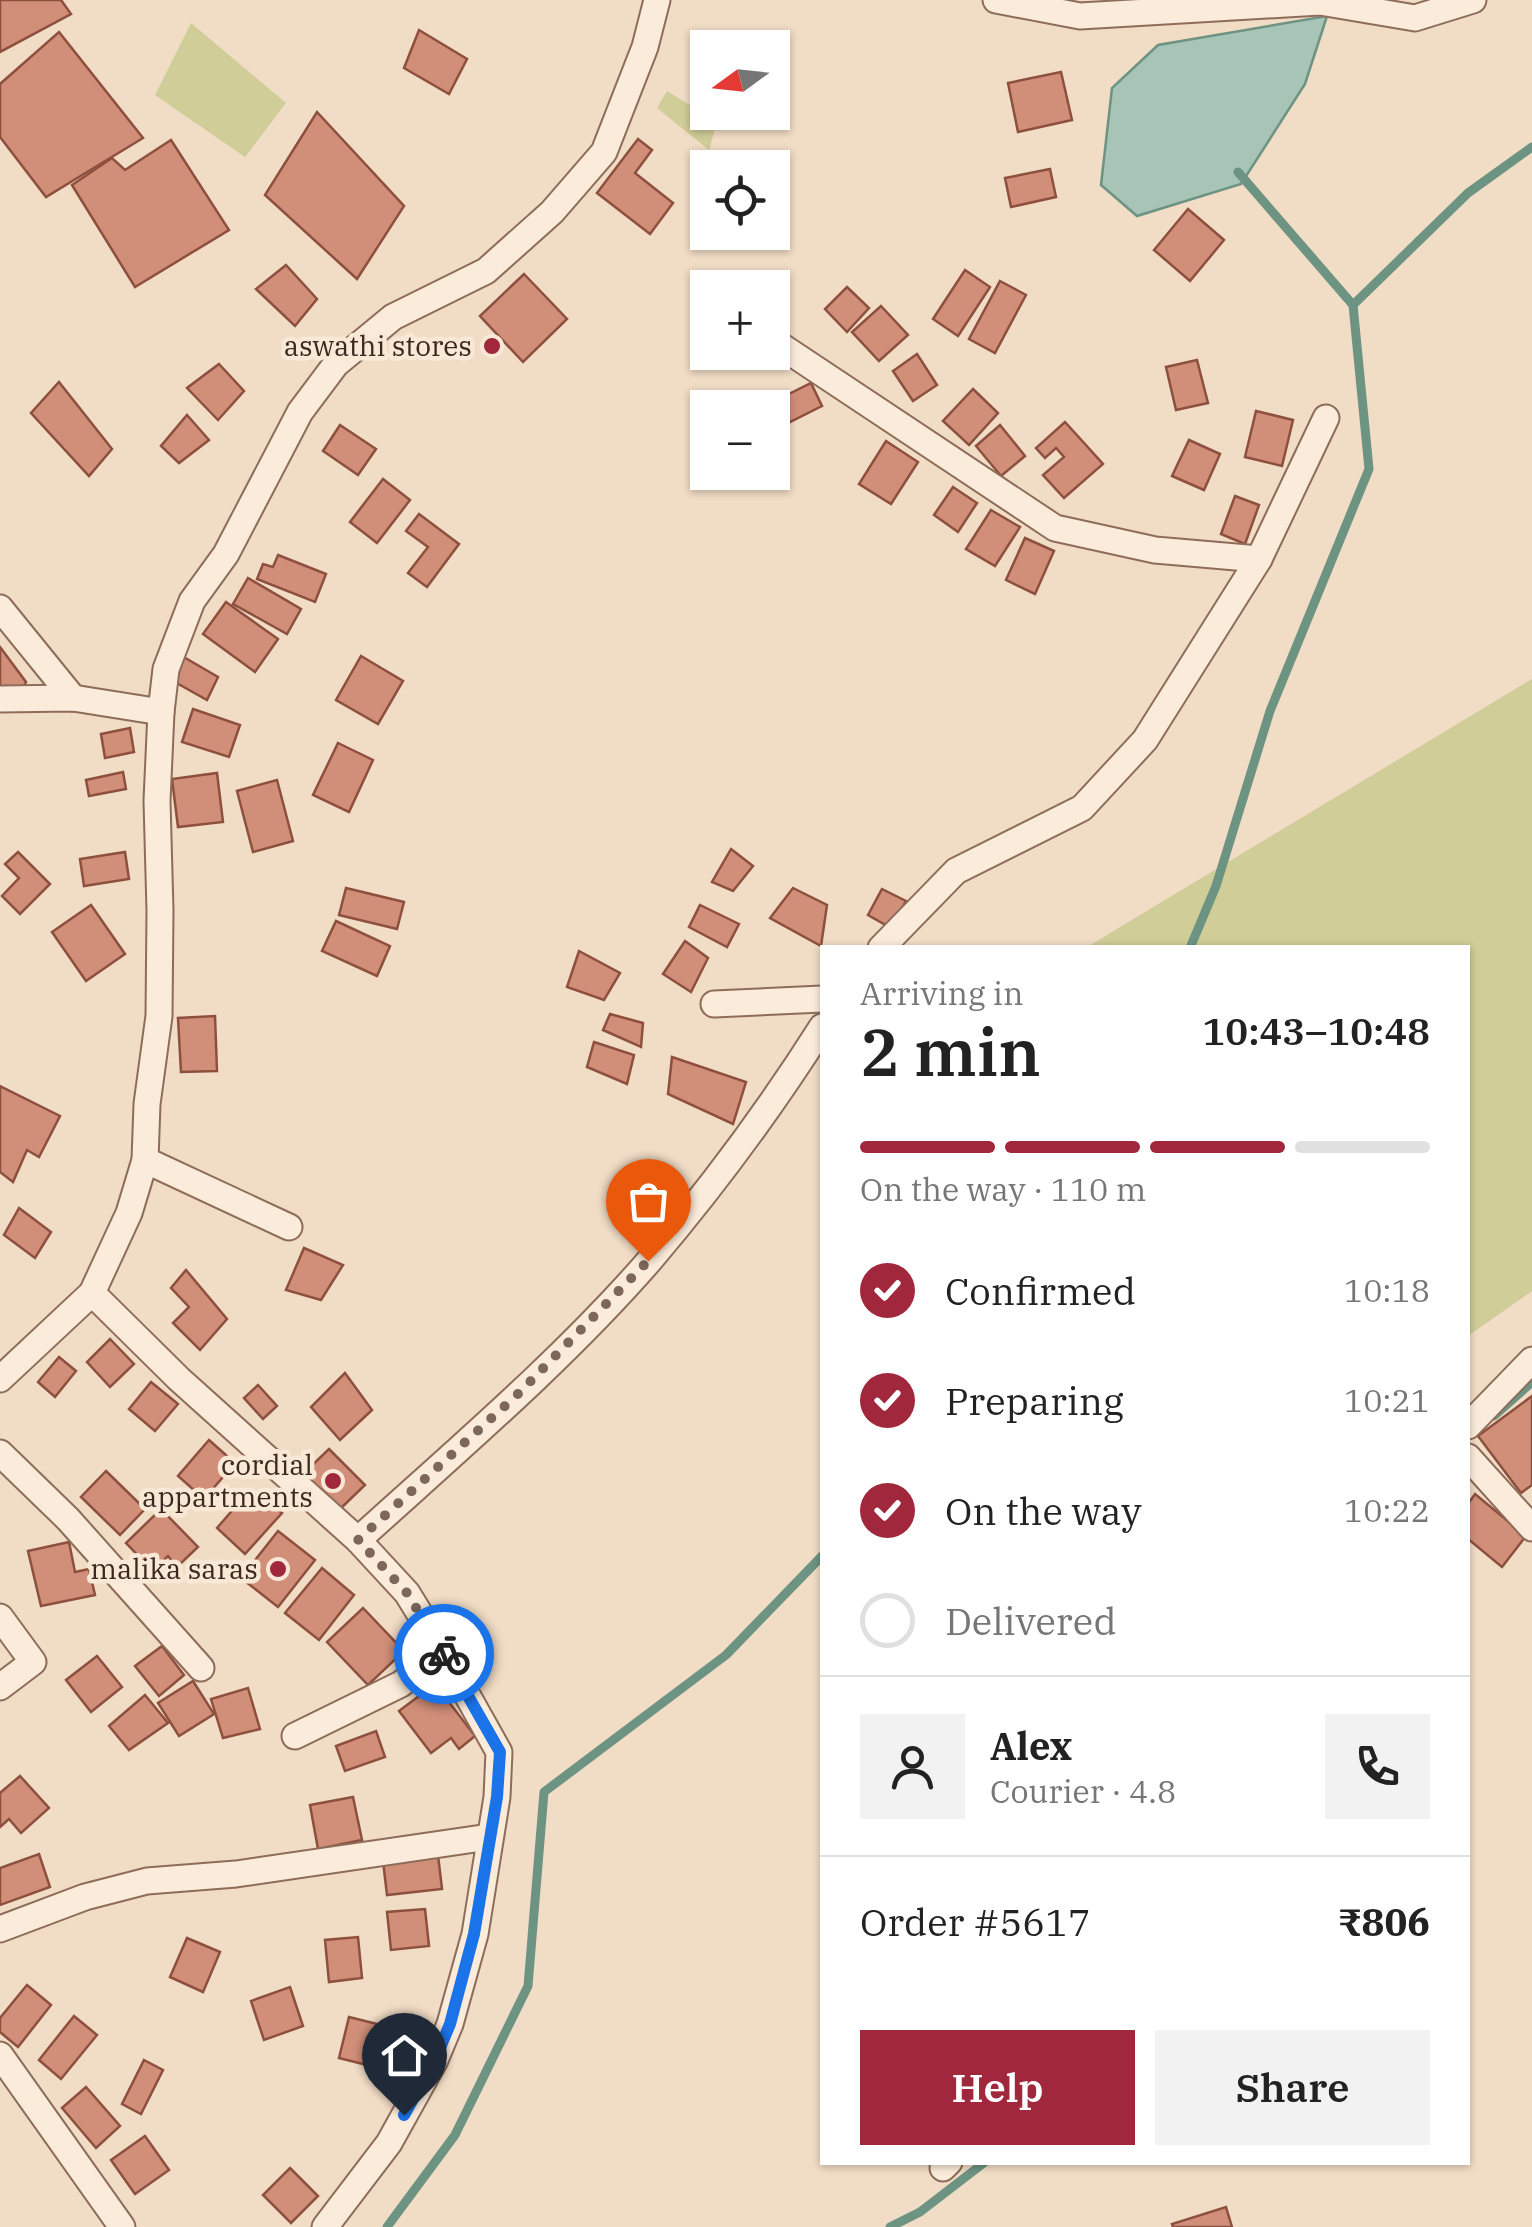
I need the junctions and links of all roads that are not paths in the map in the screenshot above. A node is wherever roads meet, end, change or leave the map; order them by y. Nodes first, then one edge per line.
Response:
1 (657, 0) edge
2 (996, 0) edge
3 (1464, 2) edge
4 (790, 352) edge
5 (1326, 418) dead end
6 (1259, 559) junction
7 (0, 608) edge
8 (73, 698) junction
9 (0, 699) edge
10 (160, 712) junction
11 (884, 945) edge
12 (820, 1000) edge
13 (714, 1004) dead end
14 (820, 1030) edge
15 (145, 1160) junction
16 (289, 1227) dead end
17 (92, 1293) junction
18 (1532, 1360) edge
19 (0, 1380) edge
20 (1470, 1424) edge
21 (0, 1453) edge
22 (1470, 1458) edge
23 (1532, 1528) edge
24 (358, 1540) junction
25 (0, 1616) edge
26 (442, 1650) junction
27 (201, 1668) dead end
28 (0, 1687) edge
29 (295, 1736) dead end
30 (489, 1837) junction
31 (0, 1930) edge
32 (0, 2055) edge
33 (122, 2227) edge
34 (325, 2227) edge

1 - 10 street
2 - 3 street
4 - 6 street
5 - 6 street
6 - 11 street
7 - 8 street
8 - 9 street
8 - 10 street
10 - 15 street
12 - 13 street
14 - 24 street
15 - 16 street
15 - 17 street
17 - 19 street
17 - 24 street
18 - 20 street
21 - 27 street
22 - 23 street
24 - 26 street
25 - 28 street
26 - 29 street
26 - 30 street
30 - 31 street
30 - 34 street
32 - 33 street

